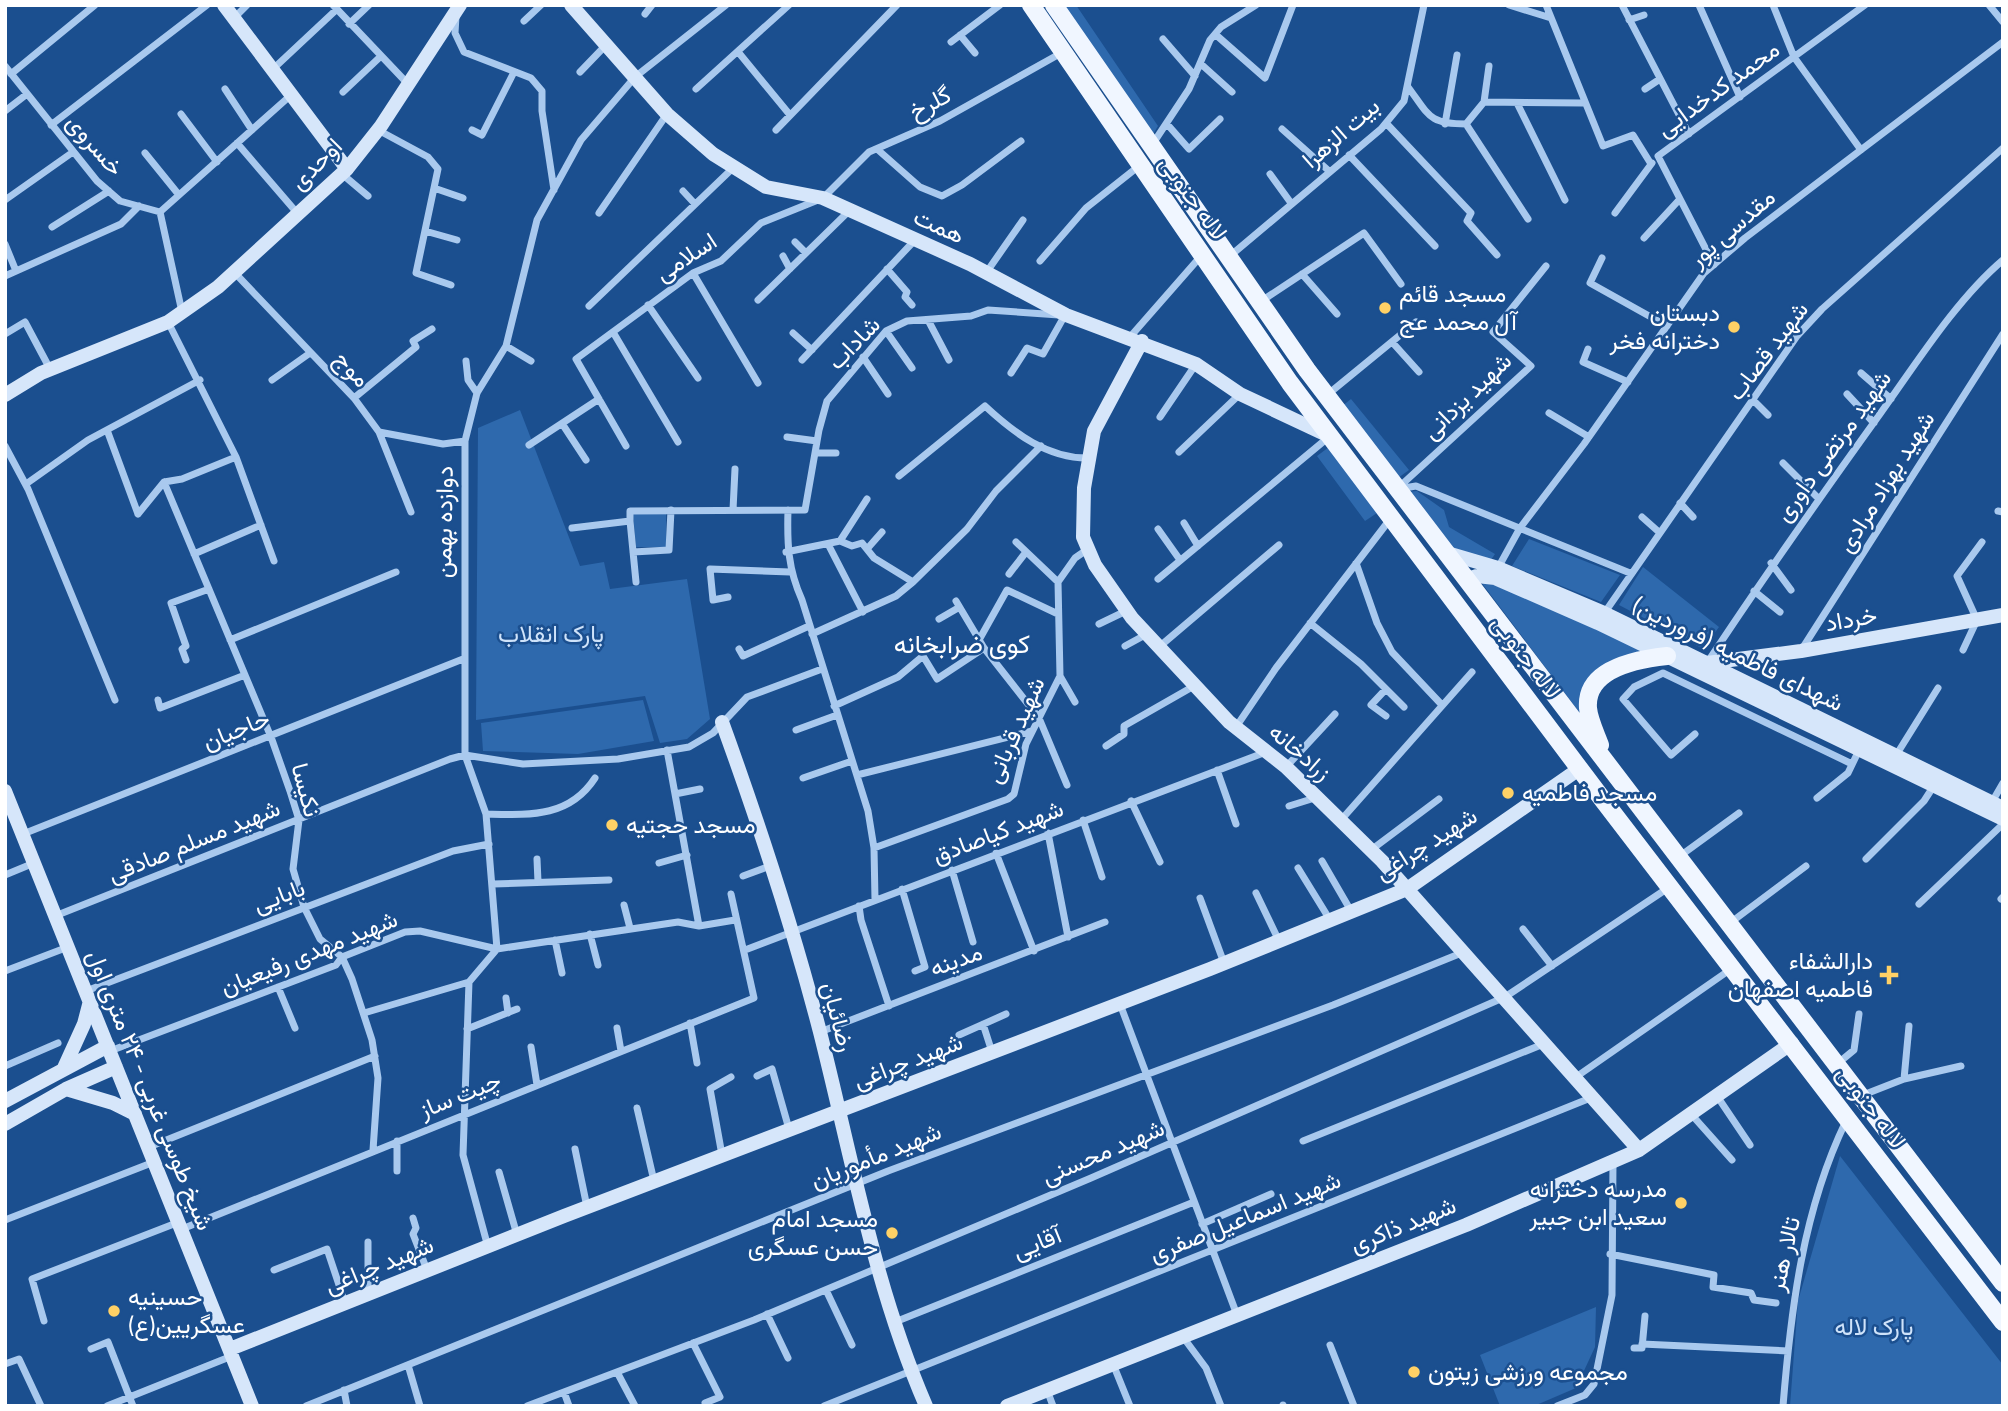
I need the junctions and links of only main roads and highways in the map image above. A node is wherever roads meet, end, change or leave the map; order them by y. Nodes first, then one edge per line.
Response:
1 (1031, 5) edge
2 (1054, 5) edge
3 (1106, 76) junction
4 (1083, 80) junction
5 (1121, 138) junction
6 (1150, 143) junction
7 (1667, 656) road end
8 (1592, 695) junction
9 (1564, 704) junction
10 (1543, 720) junction
11 (1604, 758) junction
12 (1914, 1204) junction
13 (2003, 1283) edge
14 (2003, 1311) edge
15 (2003, 1322) edge

1 - 4 main road, لاله جنوبی
2 - 3 main road, لاله جنوبی
3 - 4 main road
3 - 6 main road, لاله جنوبی
4 - 5 main road, لاله جنوبی
5 - 6 main road
5 - 10 main road, لاله جنوبی
6 - 9 main road, لاله جنوبی
7 - 8 main road
8 - 9 main road
8 - 11 main road
9 - 10 main road
9 - 11 main road, لاله جنوبی
10 - 12 main road, لاله جنوبی
11 - 13 main road, لاله جنوبی
12 - 14 main road
12 - 15 main road, لاله جنوبی

